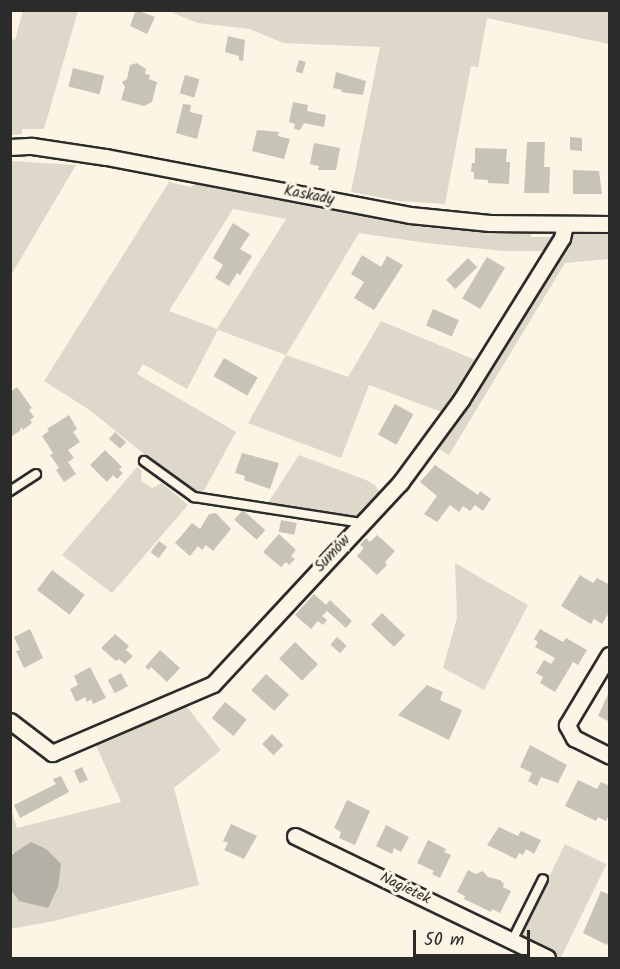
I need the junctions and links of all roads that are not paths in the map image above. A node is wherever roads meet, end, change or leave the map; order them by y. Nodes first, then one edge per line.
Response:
1 (10, 147) edge
2 (609, 224) edge
3 (565, 225) junction
4 (144, 461) dead end
5 (36, 474) dead end
6 (10, 491) edge
7 (361, 523) junction
8 (609, 655) edge
9 (10, 721) edge
10 (609, 756) edge
11 (295, 836) dead end
12 (543, 879) dead end
13 (512, 941) junction
14 (547, 958) edge

1 - 3 street, Kaskady
2 - 3 street, Kaskady
3 - 7 street, Sumów
4 - 7 lane
5 - 6 lane
7 - 9 street, Sumów
8 - 10 street
11 - 13 street, Nagietek
12 - 13 lane
13 - 14 street, Nagietek

